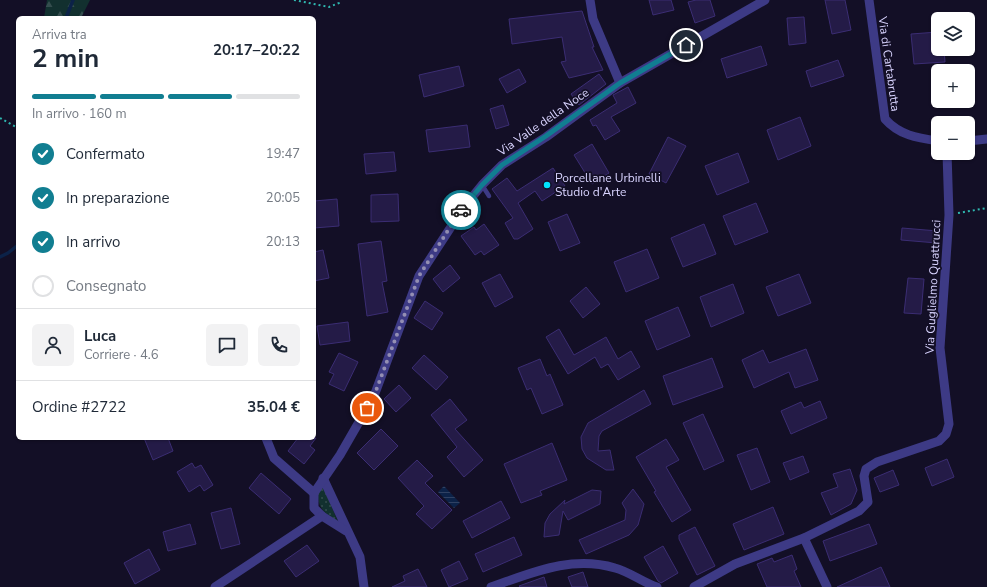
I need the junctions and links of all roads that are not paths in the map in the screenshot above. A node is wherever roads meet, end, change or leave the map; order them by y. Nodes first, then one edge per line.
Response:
1 (590, 0) edge
2 (765, 0) edge
3 (868, 0) edge
4 (620, 83) junction
5 (987, 139) edge
6 (931, 140) edge
7 (975, 140) edge
8 (947, 160) edge
9 (482, 185) junction
10 (489, 196) dead end
11 (267, 440) edge
12 (323, 478) junction
13 (314, 493) junction
14 (322, 516) junction
15 (346, 531) junction
16 (804, 538) junction
17 (215, 587) edge
18 (364, 587) edge
19 (491, 587) edge
20 (657, 587) edge
21 (694, 587) edge
22 (827, 587) edge

1 - 4 street
2 - 4 street, Via Valle della Noce
3 - 6 street, Via di Cartabrutta
4 - 9 street, Via Valle della Noce
5 - 7 street
8 - 16 street, Via Guglielmo Quattrucci
9 - 10 lane
9 - 12 street, Via Valle della Noce
11 - 13 street
12 - 13 street, Via Valle della Noce
12 - 15 street
13 - 14 street
14 - 15 street
14 - 17 street
15 - 18 street
16 - 21 street
16 - 22 street
19 - 20 street

